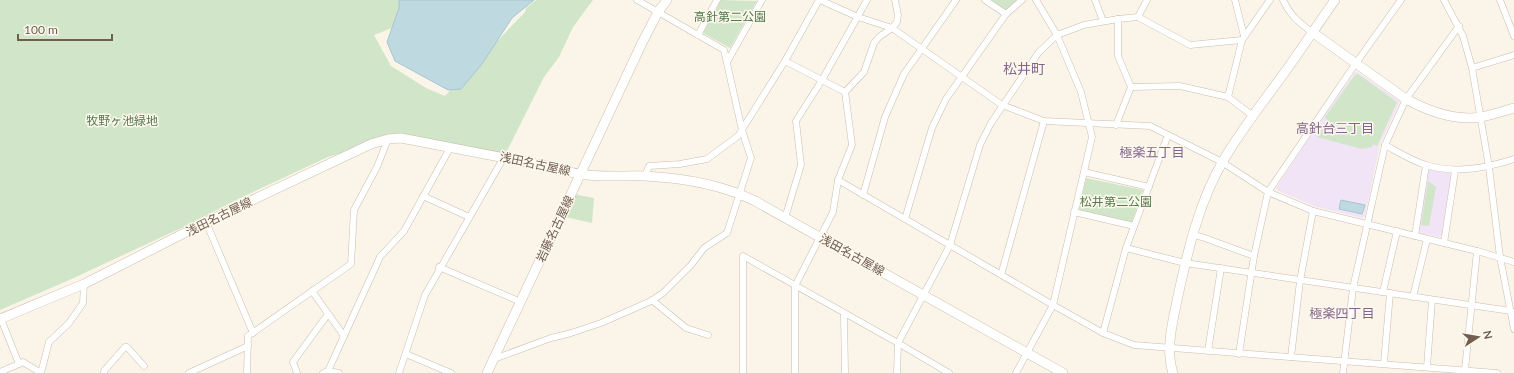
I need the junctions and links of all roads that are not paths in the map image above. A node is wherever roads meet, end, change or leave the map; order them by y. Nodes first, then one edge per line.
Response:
1 (637, 0) edge
2 (667, 0) edge
3 (717, 0) edge
4 (762, 0) edge
5 (819, 0) edge
6 (867, 0) edge
7 (895, 0) edge
8 (956, 0) edge
9 (985, 0) edge
10 (1022, 0) edge
11 (1036, 0) edge
12 (1095, 0) edge
13 (1147, 0) edge
14 (1235, 0) edge
15 (1270, 0) edge
16 (1283, 0) edge
17 (1335, 0) edge
18 (1401, 0) edge
19 (1444, 0) edge
20 (1500, 0) edge
21 (658, 12) junction
22 (1006, 14) junction
23 (858, 17) junction
24 (1138, 17) junction
25 (1118, 19) junction
26 (1103, 22) junction
27 (1459, 26) junction
28 (892, 28) junction
29 (1312, 32) junction
30 (698, 35) junction
31 (1057, 35) junction
32 (1514, 36) edge
33 (1243, 38) junction
34 (922, 49) junction
35 (1514, 54) edge
36 (785, 61) junction
37 (727, 62) junction
38 (1356, 63) junction
39 (1472, 68) junction
40 (961, 77) junction
41 (822, 80) junction
42 (1131, 87) junction
43 (845, 92) junction
44 (1228, 97) junction
45 (1406, 99) junction
46 (1002, 105) junction
47 (1514, 108) edge
48 (1253, 116) junction
49 (1481, 117) junction
50 (1044, 121) junction
51 (1089, 124) junction
52 (1116, 125) junction
53 (742, 130) junction
54 (1168, 135) junction
55 (388, 139) junction
56 (1385, 145) junction
57 (450, 148) junction
58 (504, 157) junction
59 (1514, 159) edge
60 (1222, 162) junction
61 (1426, 165) junction
62 (1489, 166) junction
63 (1455, 171) junction
64 (1084, 172) junction
65 (580, 174) junction
66 (645, 176) junction
67 (838, 180) junction
68 (1149, 187) junction
69 (739, 192) junction
70 (1268, 192) junction
71 (863, 194) junction
72 (423, 196) junction
73 (1313, 211) junction
74 (1074, 212) junction
75 (469, 217) junction
76 (785, 218) junction
77 (905, 219) junction
78 (206, 222) junction
79 (1367, 224) junction
80 (1134, 226) junction
81 (1397, 232) junction
82 (1193, 234) junction
83 (1415, 236) junction
84 (819, 237) junction
85 (1427, 239) junction
86 (1444, 243) junction
87 (950, 246) junction
88 (1126, 248) junction
89 (1477, 251) junction
90 (1254, 256) junction
91 (1500, 257) junction
92 (1514, 262) edge
93 (1185, 263) junction
94 (440, 267) junction
95 (1222, 268) junction
96 (1252, 273) junction
97 (1001, 275) junction
98 (1300, 280) junction
99 (84, 284) junction
100 (795, 286) junction
101 (1353, 288) junction
102 (312, 291) junction
103 (1386, 293) junction
104 (923, 294) junction
105 (1413, 297) junction
106 (652, 300) junction
107 (1432, 300) junction
108 (521, 302) junction
109 (1054, 305) junction
110 (1472, 306) junction
111 (1511, 311) junction
112 (328, 314) junction
113 (844, 314) junction
114 (0, 319) edge
115 (1514, 329) edge
116 (253, 333) junction
117 (1103, 333) junction
118 (708, 335) dead end
119 (344, 336) junction
120 (898, 342) junction
121 (248, 346) junction
122 (1169, 349) junction
123 (1208, 350) junction
124 (406, 354) junction
125 (1028, 354) junction
126 (1239, 354) junction
127 (1291, 357) junction
128 (494, 360) junction
129 (1344, 362) junction
130 (19, 364) junction
131 (1384, 364) junction
132 (144, 366) dead end
133 (1427, 367) junction
134 (1465, 370) junction
135 (0, 372) edge
136 (325, 372) edge
137 (448, 372) edge
138 (104, 373) edge
139 (189, 373) edge
140 (247, 373) edge
141 (297, 373) edge
142 (338, 373) edge
143 (399, 373) edge
144 (487, 373) edge
145 (743, 373) edge
146 (795, 373) edge
147 (845, 373) edge
148 (897, 373) edge
149 (949, 373) edge
150 (1016, 373) edge
151 (1063, 373) edge
152 (1173, 373) edge
153 (1343, 373) edge
154 (1496, 373) edge

1 - 21 street
2 - 21 main road, 岩藤名古屋線
3 - 30 street
4 - 37 street
5 - 23 street
5 - 36 street
6 - 23 street
7 - 28 street
8 - 34 street
9 - 22 street
10 - 22 street
11 - 31 street
12 - 26 street
13 - 24 street
14 - 33 street
15 - 33 street
16 - 29 street
17 - 29 main road
18 - 38 street
19 - 27 street
20 - 32 street
21 - 30 street
21 - 65 main road, 岩藤名古屋線
22 - 40 street
23 - 28 street
23 - 41 street
24 - 25 street
24 - 33 street
25 - 26 street
25 - 42 street
26 - 31 street
27 - 39 street
27 - 45 street
28 - 34 street
28 - 43 street
29 - 38 main road
29 - 48 main road
30 - 37 street
31 - 46 street
31 - 51 street
33 - 44 street
34 - 40 street
34 - 71 street
35 - 39 street
36 - 41 street
36 - 53 street
37 - 53 street
38 - 45 main road
38 - 70 street
39 - 49 street
40 - 46 street
40 - 77 street
41 - 43 street
41 - 76 street
42 - 44 street
42 - 52 street
43 - 67 street
44 - 48 street
45 - 49 main road
45 - 56 street
46 - 50 street
46 - 87 street
47 - 49 main road
48 - 60 main road
49 - 62 street
50 - 51 street
50 - 97 street
51 - 52 street
51 - 64 street
52 - 54 street
53 - 66 street
53 - 69 street
54 - 60 street
54 - 68 street
55 - 57 main road, 浅田名古屋線
55 - 78 main road, 浅田名古屋線
55 - 102 street
56 - 61 street
56 - 79 street
57 - 58 main road, 浅田名古屋線
57 - 72 street
58 - 65 main road, 浅田名古屋線
58 - 75 street
59 - 62 street
60 - 70 street
60 - 82 main road
61 - 63 street
61 - 83 street
62 - 63 street
62 - 91 street
63 - 86 street
64 - 68 street
64 - 74 street
65 - 66 main road, 浅田名古屋線
65 - 108 main road, 岩藤名古屋線
66 - 69 main road, 浅田名古屋線
67 - 71 street
67 - 84 street
68 - 80 street
69 - 76 main road, 浅田名古屋線
69 - 106 street
70 - 73 street
70 - 90 street
71 - 77 street
72 - 75 street
72 - 119 street
73 - 79 street
73 - 98 street
74 - 80 street
74 - 109 street
75 - 94 street
76 - 84 main road, 浅田名古屋線
77 - 87 street
78 - 99 main road, 浅田名古屋線
78 - 116 street
79 - 81 street
79 - 101 street
80 - 88 street
81 - 83 street
81 - 103 street
82 - 90 street
82 - 93 main road
83 - 85 street
84 - 100 street
84 - 104 main road, 浅田名古屋線
85 - 86 street
85 - 105 street
86 - 89 street
87 - 97 street
87 - 104 street
88 - 93 street
88 - 117 street
89 - 91 street
89 - 110 street
90 - 96 street
91 - 92 street
91 - 111 street
93 - 95 street
93 - 122 main road
94 - 108 street
94 - 124 street
95 - 96 street
95 - 123 street
96 - 98 street
96 - 126 street
97 - 109 street
98 - 101 street
98 - 127 street
99 - 114 main road, 浅田名古屋線
99 - 130 street
100 - 113 street
100 - 145 street
100 - 146 street
101 - 103 street
101 - 129 street
102 - 112 street
102 - 116 street
103 - 105 street
103 - 131 street
104 - 120 street
104 - 125 main road, 浅田名古屋線
105 - 107 street
106 - 118 street
106 - 128 street
107 - 110 street
107 - 133 street
108 - 128 main road, 岩藤名古屋線
109 - 117 street
109 - 125 street
110 - 111 street
110 - 134 street
111 - 115 street
112 - 119 street
112 - 141 street
113 - 120 street
113 - 147 street
114 - 130 street
116 - 121 street
117 - 122 street
119 - 136 street
120 - 148 street
120 - 149 street
121 - 139 street
121 - 140 street
122 - 123 street
122 - 152 main road
123 - 126 street
124 - 137 street
124 - 143 street
125 - 150 street
125 - 151 main road, 浅田名古屋線
126 - 127 street
127 - 129 street
128 - 144 main road, 岩藤名古屋線
129 - 131 street
129 - 153 street
130 - 135 street
131 - 133 street
132 - 138 street
133 - 134 street
134 - 154 street
136 - 142 street

